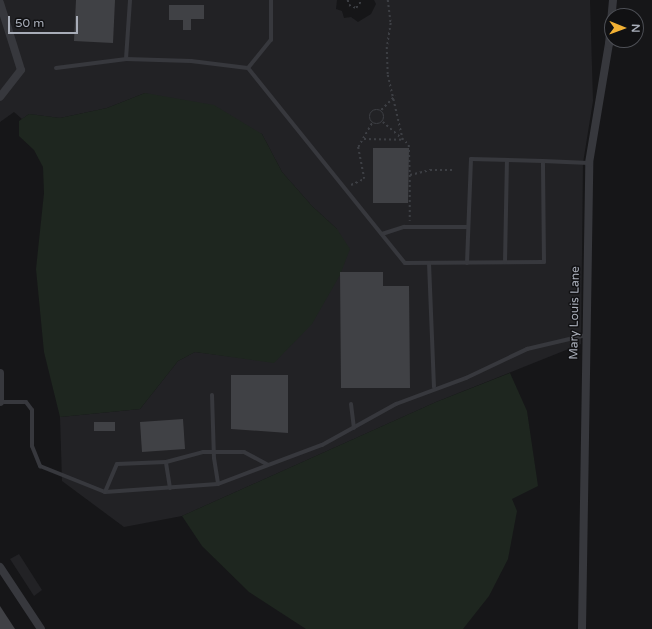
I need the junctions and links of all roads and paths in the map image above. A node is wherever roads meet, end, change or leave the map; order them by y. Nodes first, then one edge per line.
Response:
1 (130, 0) edge
2 (271, 0) edge
3 (348, 0) edge
4 (362, 0) edge
5 (388, 0) edge
6 (613, 0) edge
7 (0, 3) edge
8 (126, 59) junction
9 (56, 68) dead end
10 (248, 68) junction
11 (395, 96) junction
12 (0, 97) edge
13 (380, 111) junction
14 (372, 122) junction
15 (383, 122) junction
16 (364, 139) junction
17 (403, 140) junction
18 (507, 160) junction
19 (543, 161) junction
20 (589, 163) junction
21 (455, 170) dead end
22 (410, 175) junction
23 (345, 188) junction
24 (410, 221) dead end
25 (468, 227) junction
26 (382, 234) junction
27 (505, 262) junction
28 (429, 263) junction
29 (468, 263) junction
30 (586, 335) junction
31 (0, 373) edge
32 (434, 387) junction
33 (212, 395) dead end
34 (1, 402) edge
35 (351, 404) dead end
36 (354, 428) junction
37 (214, 451) junction
38 (166, 462) junction
39 (268, 465) junction
40 (218, 484) junction
41 (170, 488) junction
42 (105, 492) junction
43 (0, 568) edge
44 (41, 629) edge
45 (582, 629) edge

1 - 8 lane
2 - 10 lane
3 - 4 path
5 - 11 path
6 - 20 street, Mary Louis Lane
7 - 12 street
8 - 9 lane
8 - 10 lane
10 - 23 lane
11 - 13 path
11 - 17 path
13 - 14 path
13 - 15 path
14 - 15 path
14 - 16 path
15 - 17 path
16 - 17 path
16 - 23 path
17 - 22 path
18 - 19 lane
18 - 25 lane
18 - 27 lane
19 - 20 lane
19 - 27 lane
20 - 30 street, Mary Louis Lane
21 - 22 path
22 - 24 path
23 - 26 lane
25 - 26 lane
25 - 29 lane
26 - 28 lane
27 - 29 lane
28 - 29 lane
28 - 32 lane
30 - 32 lane
30 - 45 street, Mary Louis Lane
31 - 34 street
32 - 36 lane
33 - 37 lane
34 - 42 lane
35 - 36 lane
36 - 39 lane
37 - 38 lane
37 - 39 lane
37 - 40 lane
38 - 41 lane
38 - 42 lane
39 - 40 lane
40 - 41 lane
41 - 42 lane
43 - 44 street

